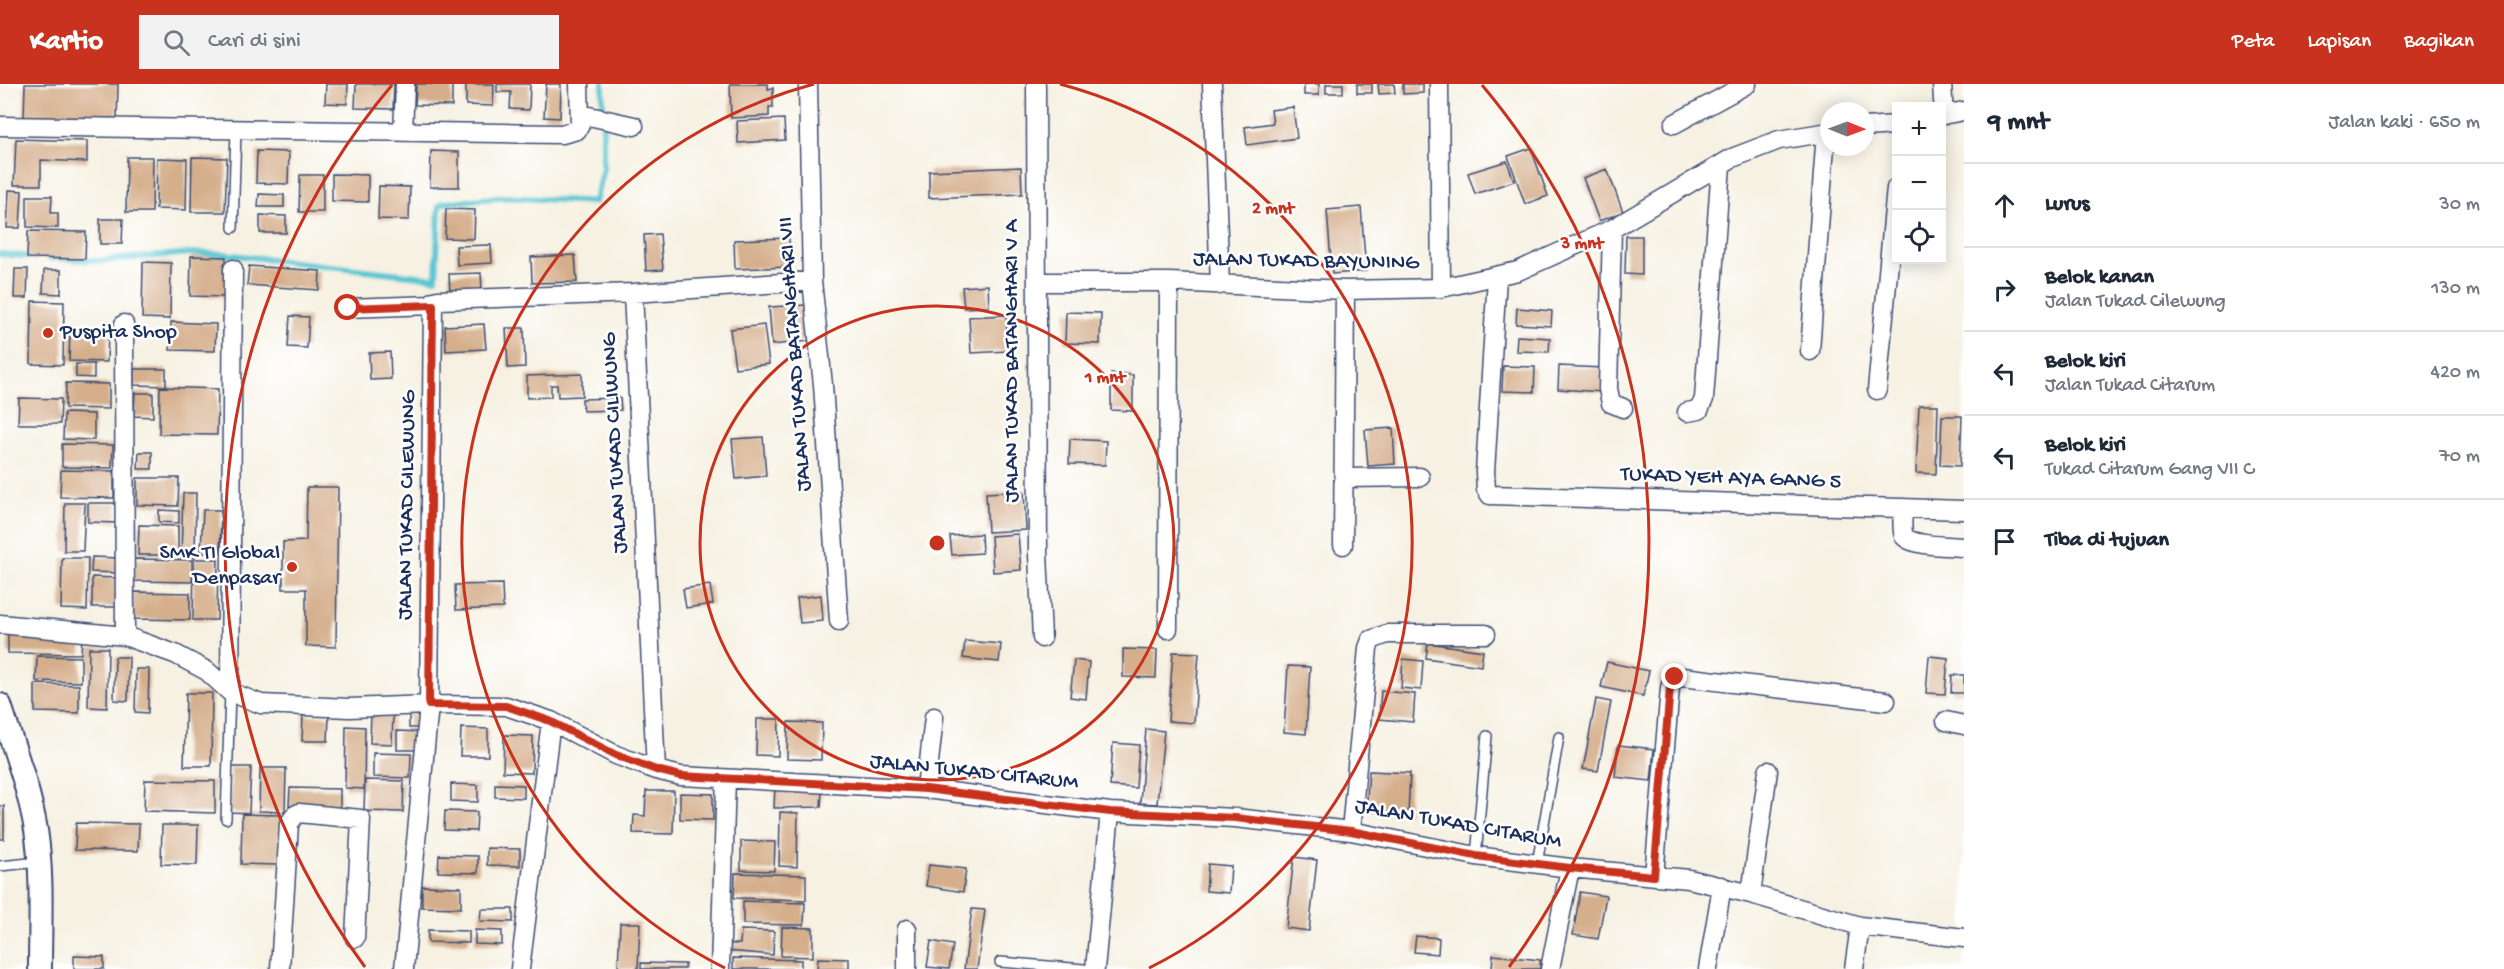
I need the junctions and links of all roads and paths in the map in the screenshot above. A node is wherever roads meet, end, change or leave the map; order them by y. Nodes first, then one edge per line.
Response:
1 (405, 84) edge
2 (579, 84) edge
3 (808, 84) edge
4 (1036, 84) edge
5 (1212, 84) edge
6 (1439, 84) edge
7 (1747, 84) edge
8 (1942, 84) edge
9 (1943, 102) edge
10 (1964, 111) edge
11 (1946, 114) edge
12 (585, 119) junction
13 (1674, 124) dead end
14 (1892, 125) edge
15 (0, 126) edge
16 (634, 126) dead end
17 (1874, 126) edge
18 (236, 130) junction
19 (403, 132) junction
20 (1820, 133) edge
21 (1825, 156) edge
22 (1721, 165) junction
23 (1894, 210) edge
24 (233, 228) dead end
25 (1612, 229) junction
26 (233, 269) dead end
27 (1497, 277) junction
28 (812, 281) junction
29 (1036, 282) junction
30 (1169, 282) junction
31 (1220, 285) junction
32 (1441, 288) junction
33 (1345, 290) junction
34 (633, 293) junction
35 (433, 305) junction
36 (348, 308) dead end
37 (124, 324) dead end
38 (1810, 351) dead end
39 (1876, 390) dead end
40 (1623, 408) dead end
41 (1687, 412) dead end
42 (1420, 477) dead end
43 (1344, 478) junction
44 (1903, 508) junction
45 (1964, 510) edge
46 (1343, 545) dead end
47 (1964, 547) edge
48 (839, 621) dead end
49 (0, 624) edge
50 (1168, 629) dead end
51 (1486, 634) dead end
52 (125, 636) junction
53 (1042, 638) dead end
54 (230, 692) junction
55 (1886, 701) dead end
56 (0, 705) edge
57 (429, 705) junction
58 (934, 717) dead end
59 (550, 721) junction
60 (1946, 721) dead end
61 (1964, 725) edge
62 (1487, 736) dead end
63 (1559, 738) dead end
64 (656, 770) junction
65 (1768, 771) dead end
66 (726, 779) junction
67 (926, 789) junction
68 (1110, 812) junction
69 (226, 819) dead end
70 (1351, 831) junction
71 (1476, 856) junction
72 (39, 862) junction
73 (1537, 864) junction
74 (0, 866) edge
75 (1570, 868) junction
76 (1654, 876) junction
77 (1722, 886) junction
78 (1751, 894) junction
79 (1860, 926) junction
80 (908, 930) dead end
81 (355, 938) dead end
82 (1964, 938) edge
83 (1000, 962) dead end
84 (40, 969) edge
85 (280, 969) edge
86 (404, 969) edge
87 (520, 969) edge
88 (720, 969) edge
89 (907, 969) edge
90 (1084, 969) edge
91 (1095, 969) edge
92 (1550, 969) edge
93 (1708, 969) edge
94 (1854, 969) edge

1 - 19 street
2 - 12 street
3 - 28 street, JALAN TUKAD BATANGHARI VII
4 - 29 street, JALAN TUKAD BATANGHARI V A
5 - 31 street
6 - 32 street
7 - 13 street
8 - 9 street
10 - 11 street
12 - 16 street
12 - 19 street
14 - 17 street
15 - 18 street
18 - 19 street
18 - 24 lane
20 - 22 street, JALAN TUKAD BAYUNING
21 - 38 street
22 - 25 street, JALAN TUKAD BAYUNING
22 - 41 street
23 - 39 street
25 - 27 street, JALAN TUKAD BAYUNING
25 - 40 street
26 - 54 street
27 - 32 street, JALAN TUKAD BAYUNING
27 - 44 street, TUKAD YEH AYA GANG 5
28 - 34 street
28 - 48 street, JALAN TUKAD BATANGHARI VII
29 - 30 street, JALAN TUKAD BAYUNING
29 - 53 street, JALAN TUKAD BATANGHARI V A
30 - 31 street, JALAN TUKAD BAYUNING
30 - 50 street
31 - 33 street, JALAN TUKAD BAYUNING
32 - 33 street, JALAN TUKAD BAYUNING
33 - 43 street
34 - 35 street
34 - 64 street, JALAN TUKAD CILIWUNG
35 - 36 street
35 - 57 street, JALAN TUKAD CILEWUNG
37 - 52 street
42 - 43 street
43 - 46 street
44 - 45 street, TUKAD YEH AYA GANG 5
44 - 47 street
49 - 52 street, JALAN TUKAD CITARUM
51 - 70 street
52 - 54 street, JALAN TUKAD CITARUM
54 - 57 street, JALAN TUKAD CITARUM
54 - 69 lane
55 - 76 street
56 - 72 street
57 - 59 street, JALAN TUKAD CITARUM
57 - 86 street, JALAN TUKAD CILEWUNG
58 - 67 street
59 - 64 street, JALAN TUKAD CITARUM
59 - 87 street
60 - 61 street
62 - 71 lane
63 - 73 lane
64 - 66 street, JALAN TUKAD CITARUM
65 - 78 street
66 - 67 street, JALAN TUKAD CITARUM
66 - 88 street
67 - 68 street, JALAN TUKAD CITARUM
68 - 70 street, JALAN TUKAD CITARUM
68 - 91 street
70 - 71 street, JALAN TUKAD CITARUM
71 - 73 street, JALAN TUKAD CITARUM
72 - 74 lane
72 - 84 street
73 - 75 street, JALAN TUKAD CITARUM
75 - 76 street, JALAN TUKAD CITARUM
75 - 92 street
76 - 77 street, JALAN TUKAD CITARUM
77 - 78 street, JALAN TUKAD CITARUM
77 - 93 street
78 - 79 street, JALAN TUKAD CITARUM
79 - 82 street, JALAN TUKAD CITARUM
79 - 94 street
80 - 89 street
81 - 85 street
83 - 90 lane

